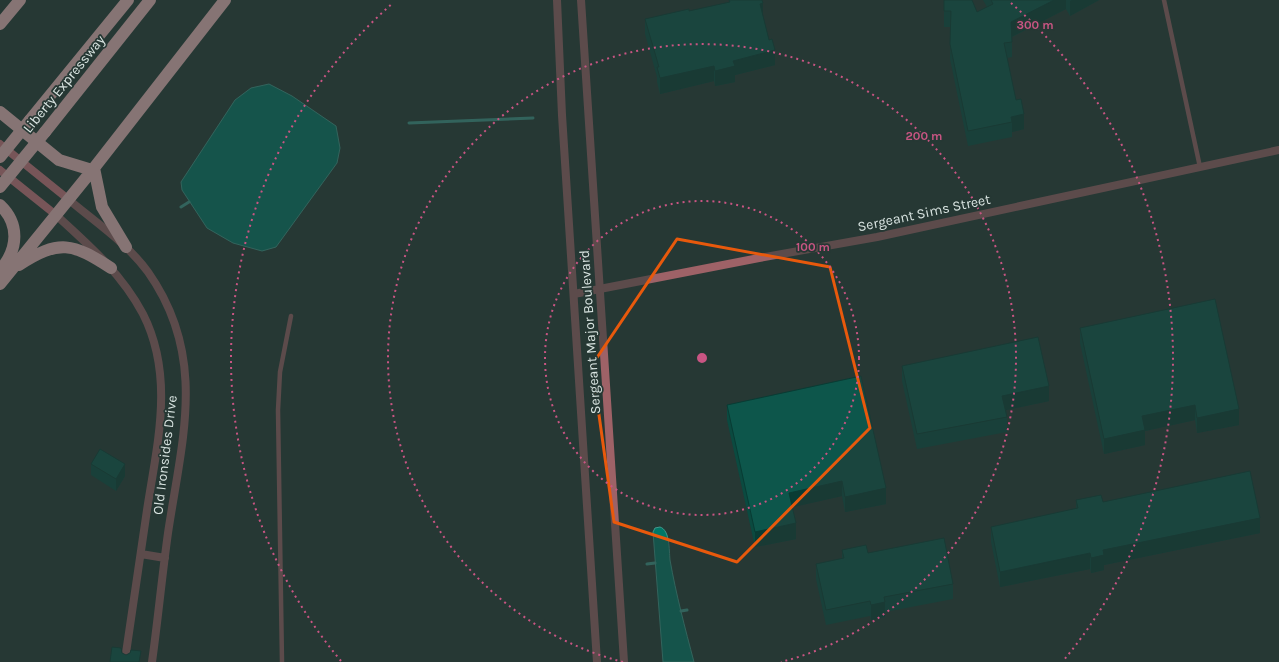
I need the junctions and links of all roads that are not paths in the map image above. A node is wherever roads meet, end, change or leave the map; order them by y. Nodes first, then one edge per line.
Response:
1 (20, 0) edge
2 (128, 0) edge
3 (150, 0) edge
4 (225, 0) edge
5 (557, 0) edge
6 (581, 0) edge
7 (1164, 0) edge
8 (0, 24) edge
9 (0, 112) edge
10 (0, 144) edge
11 (1279, 150) edge
12 (0, 157) edge
13 (1200, 167) junction
14 (93, 169) junction
15 (0, 170) edge
16 (0, 187) edge
17 (68, 199) junction
18 (0, 205) edge
19 (56, 215) junction
20 (126, 247) junction
21 (111, 268) junction
22 (6, 271) edge
23 (0, 284) edge
24 (600, 289) junction
25 (574, 294) junction
26 (291, 316) dead end
27 (141, 554) junction
28 (165, 558) junction
29 (126, 653) edge
30 (152, 662) edge
31 (282, 662) edge
32 (597, 662) edge
33 (624, 662) edge

1 - 8 highway
2 - 12 highway, Liberty Expressway, bridge
3 - 16 highway, Liberty Expressway, bridge
4 - 14 highway
5 - 25 street, Sergeant Major Boulevard
6 - 24 street, Sergeant Major Boulevard
7 - 13 lane
9 - 14 highway
10 - 17 main road
11 - 13 street, Sergeant Sims Street
13 - 24 street, Sergeant Sims Street
14 - 17 highway
14 - 20 highway
15 - 19 main road
17 - 19 highway
17 - 20 street, Old Ironsides Drive
18 - 22 highway
19 - 21 street, Old Ironsides Drive
19 - 22 highway
20 - 28 street, Old Ironsides Drive
21 - 22 highway
21 - 27 street, Old Ironsides Drive
22 - 23 highway
24 - 25 street, Sergeant Sims Street
24 - 33 street, Sergeant Major Boulevard
25 - 32 street, Sergeant Major Boulevard
26 - 31 lane
27 - 28 street
27 - 29 street, Old Ironsides Drive
28 - 30 street, Old Ironsides Drive

